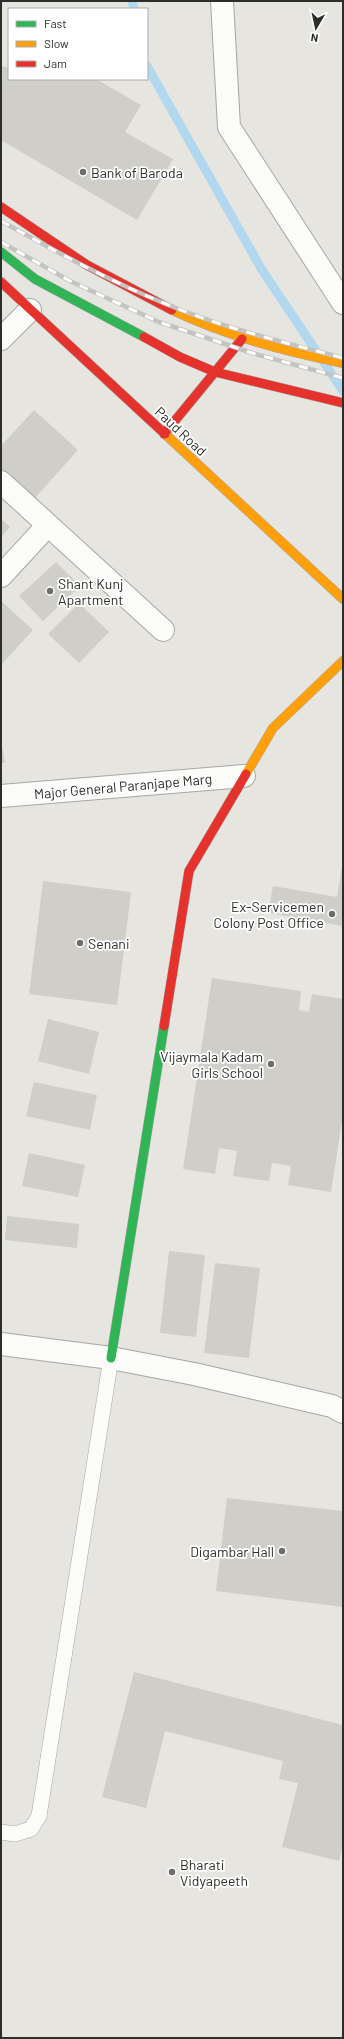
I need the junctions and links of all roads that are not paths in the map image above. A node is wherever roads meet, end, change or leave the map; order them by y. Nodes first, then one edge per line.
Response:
1 (222, 1) edge
2 (1, 207) edge
3 (1, 252) edge
4 (1, 282) edge
5 (343, 303) edge
6 (30, 310) junction
7 (1, 339) edge
8 (242, 339) junction
9 (343, 363) edge
10 (215, 372) junction
11 (343, 403) edge
12 (164, 434) junction
13 (1, 482) edge
14 (48, 525) junction
15 (1, 576) edge
16 (343, 599) edge
17 (163, 630) dead end
18 (343, 661) edge
19 (244, 776) junction
20 (1, 796) edge
21 (1, 1344) edge
22 (111, 1358) junction
23 (343, 1412) edge
24 (1, 1832) edge

1 - 5 street
2 - 8 main road
3 - 10 main road
4 - 6 main road, Paud Road
6 - 7 street
6 - 12 main road, Paud Road
8 - 9 main road
8 - 10 main road
10 - 11 main road
10 - 12 main road
12 - 16 main road, Paud Road
13 - 14 street
14 - 15 street
14 - 17 street
18 - 19 main road
19 - 20 street, Major General Paranjape Marg
19 - 22 main road
21 - 22 street
22 - 23 street
22 - 24 lane

